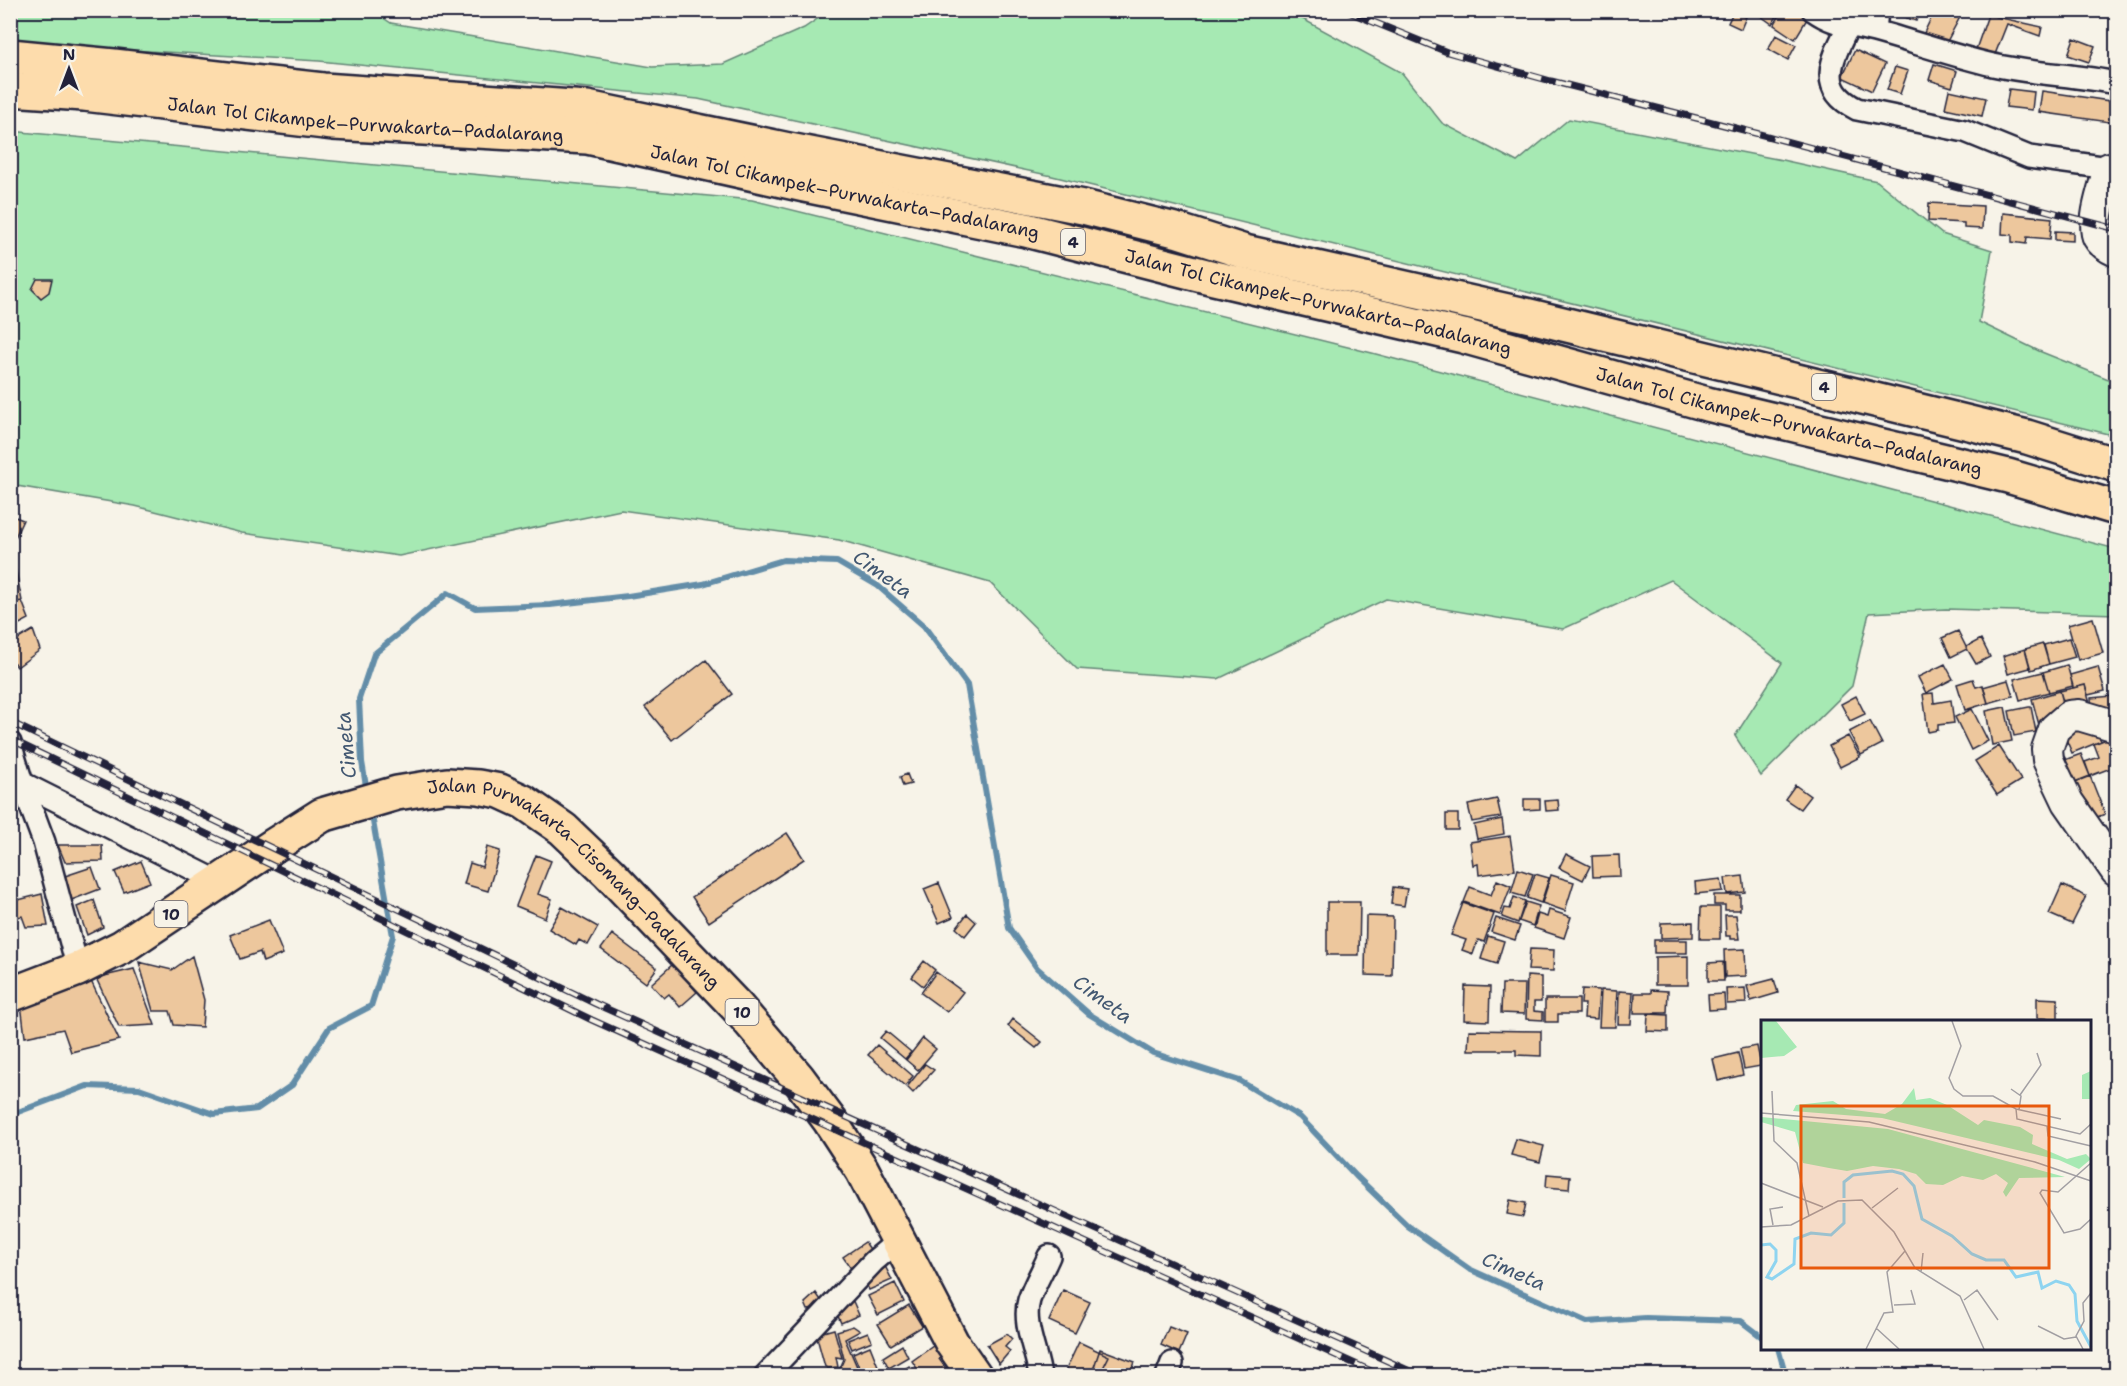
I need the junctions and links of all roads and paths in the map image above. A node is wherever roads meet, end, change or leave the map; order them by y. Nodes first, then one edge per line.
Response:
1 (1813, 10) edge
2 (1876, 21) edge
3 (1848, 27) junction
4 (10, 56) edge
5 (2116, 83) edge
6 (10, 89) edge
7 (2113, 168) edge
8 (2116, 251) edge
9 (2116, 465) edge
10 (2116, 508) edge
11 (2116, 726) edge
12 (10, 743) edge
13 (16, 780) edge
14 (2116, 871) edge
15 (219, 882) junction
16 (78, 969) junction
17 (10, 994) edge
18 (899, 1240) junction
19 (1049, 1256) dead end
20 (765, 1376) edge
21 (975, 1376) edge
22 (1040, 1376) edge

1 - 3 street
2 - 3 street
2 - 5 street
3 - 7 street
4 - 9 highway, Jalan Tol Cikampek–Purwakarta–Padalarang / 4
6 - 10 highway, Jalan Tol Cikampek–Purwakarta–Padalarang / 4
7 - 8 street
11 - 14 street
12 - 13 street
13 - 15 street
13 - 16 street
15 - 16 highway, Jalan Purwakarta–Cisomang–Padalarang / 10
15 - 18 highway, Jalan Purwakarta–Cisomang–Padalarang / 10
16 - 17 highway, Jalan Purwakarta–Cisomang–Padalarang / 10
18 - 20 street
18 - 21 highway, Jalan Purwakarta–Cisomang–Padalarang / 10
19 - 22 street

